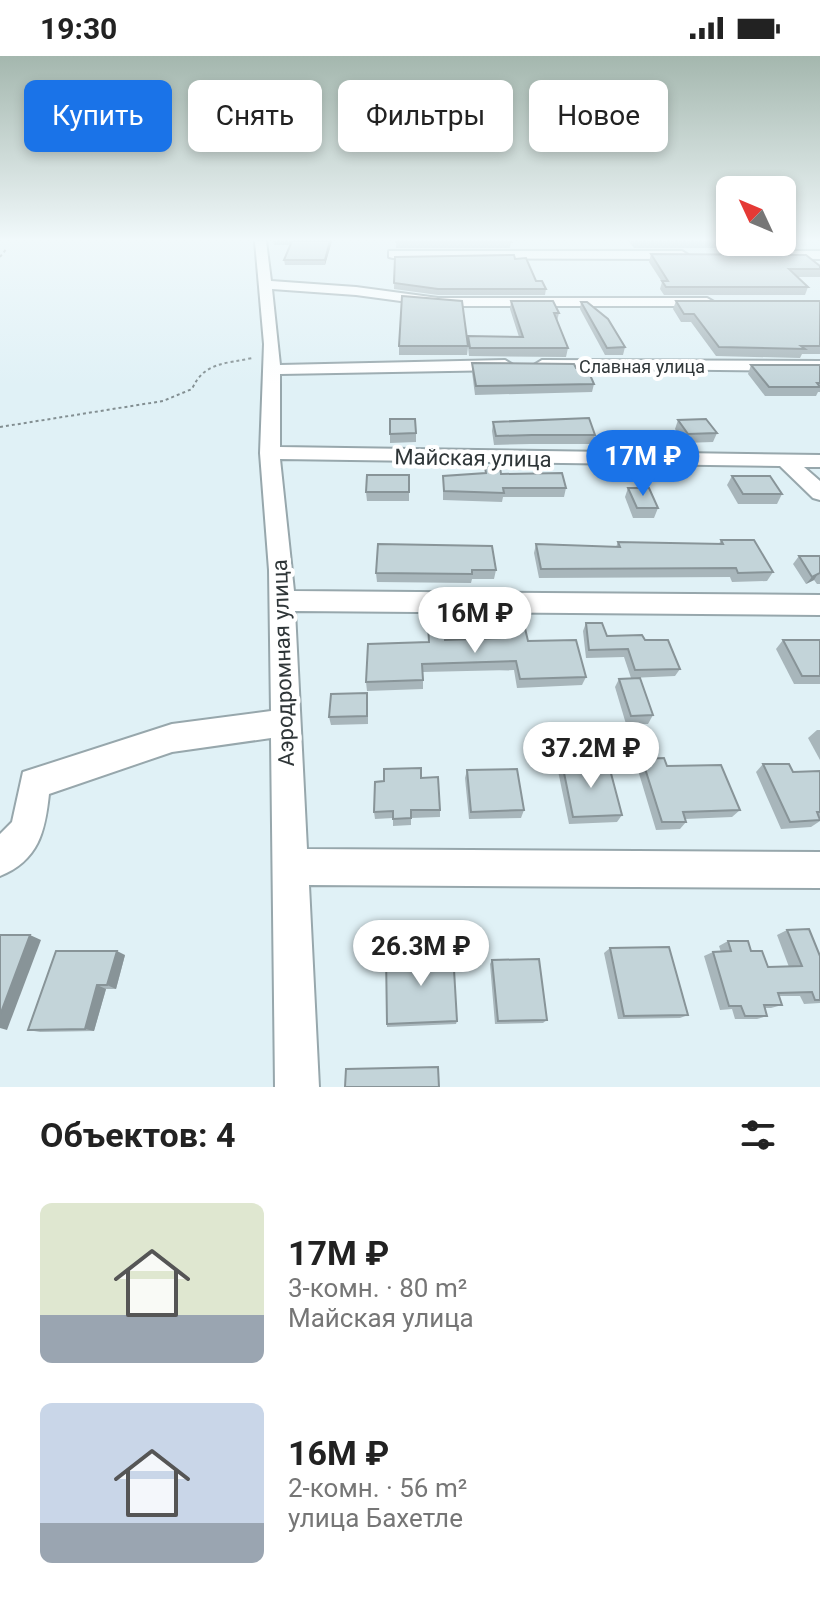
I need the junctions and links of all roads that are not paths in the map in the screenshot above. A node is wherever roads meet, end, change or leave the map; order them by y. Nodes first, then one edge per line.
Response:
1 (266, 289) edge
2 (328, 289) edge
3 (716, 302) edge
4 (272, 362) junction
5 (820, 366) edge
6 (270, 453) junction
7 (786, 461) junction
8 (820, 461) edge
9 (820, 493) edge
10 (282, 601) junction
11 (820, 605) edge
12 (285, 723) junction
13 (0, 858) edge
14 (289, 867) junction
15 (820, 870) edge
16 (297, 1087) edge

1 - 4 street, Аэродромная улица
2 - 3 street
4 - 5 street, Славная улица
4 - 6 street, Аэродромная улица
6 - 7 street, Майская улица
6 - 10 street, Аэродромная улица
7 - 8 street, Майская улица
7 - 9 street
10 - 11 street
10 - 12 street, Аэродромная улица
12 - 13 street
12 - 14 street, Аэродромная улица
14 - 15 street
14 - 16 street, Аэродромная улица

